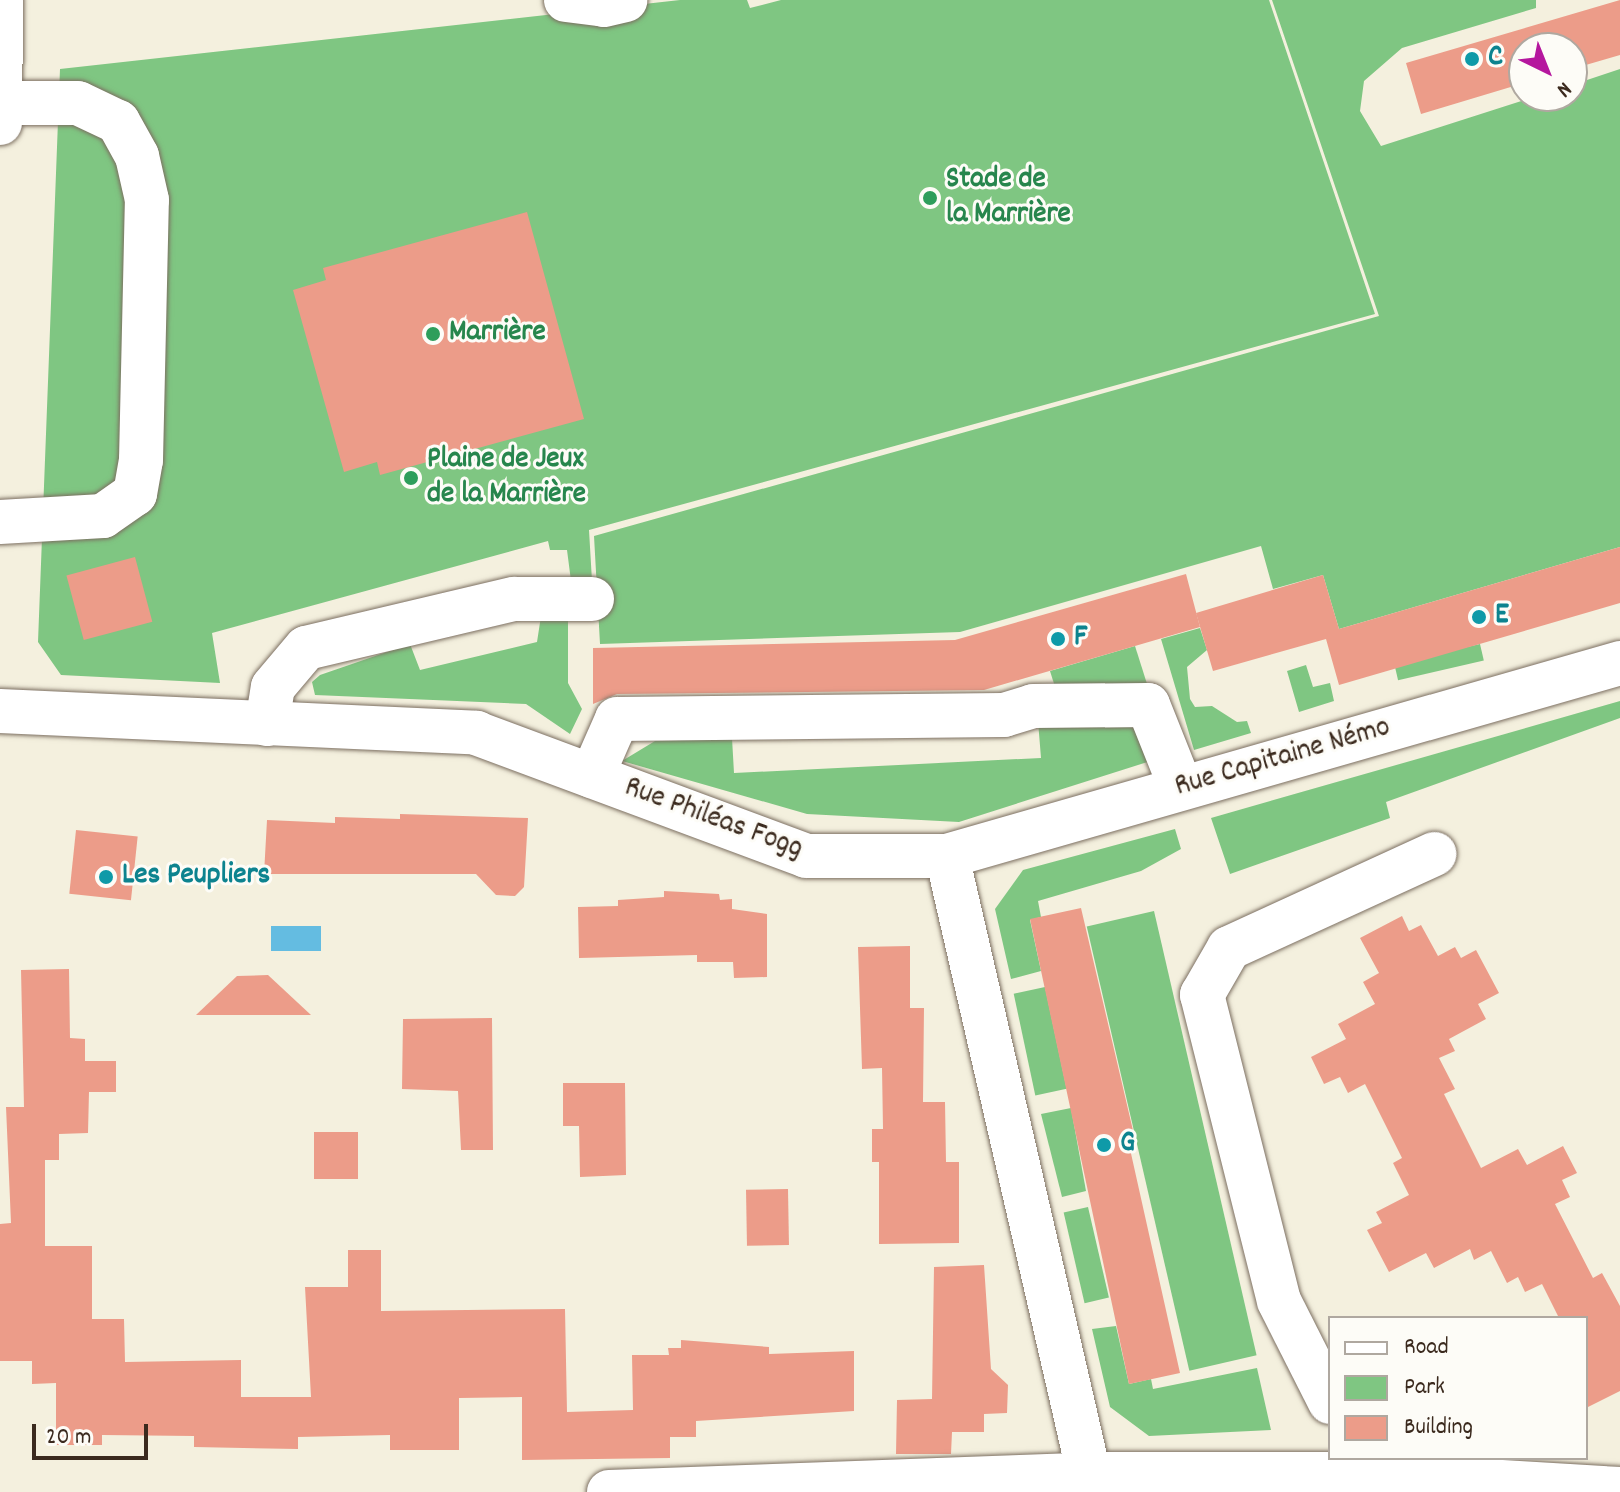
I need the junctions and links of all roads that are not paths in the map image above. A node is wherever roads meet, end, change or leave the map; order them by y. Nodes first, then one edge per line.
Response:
1 (1, 0) edge
2 (566, 0) edge
3 (625, 0) edge
4 (0, 51) edge
5 (0, 103) edge
6 (0, 123) edge
7 (0, 522) edge
8 (592, 599) dead end
9 (1620, 663) edge
10 (0, 711) edge
11 (267, 724) junction
12 (592, 776) junction
13 (1181, 788) junction
14 (1434, 854) dead end
15 (947, 856) junction
16 (1328, 1398) edge
17 (1363, 1466) edge
18 (1089, 1474) junction
19 (1620, 1489) edge
20 (609, 1492) edge

1 - 4 street
2 - 3 street
4 - 5 street
5 - 6 street
5 - 7 street
8 - 11 street
9 - 13 street, Rue Capitaine Némo
10 - 11 street, Rue Philéas Fogg
11 - 12 street, Rue Philéas Fogg
12 - 13 street
12 - 15 street, Rue Philéas Fogg
13 - 15 street, Rue Capitaine Némo
14 - 16 street
15 - 18 street
17 - 18 street
17 - 19 street
18 - 20 street

